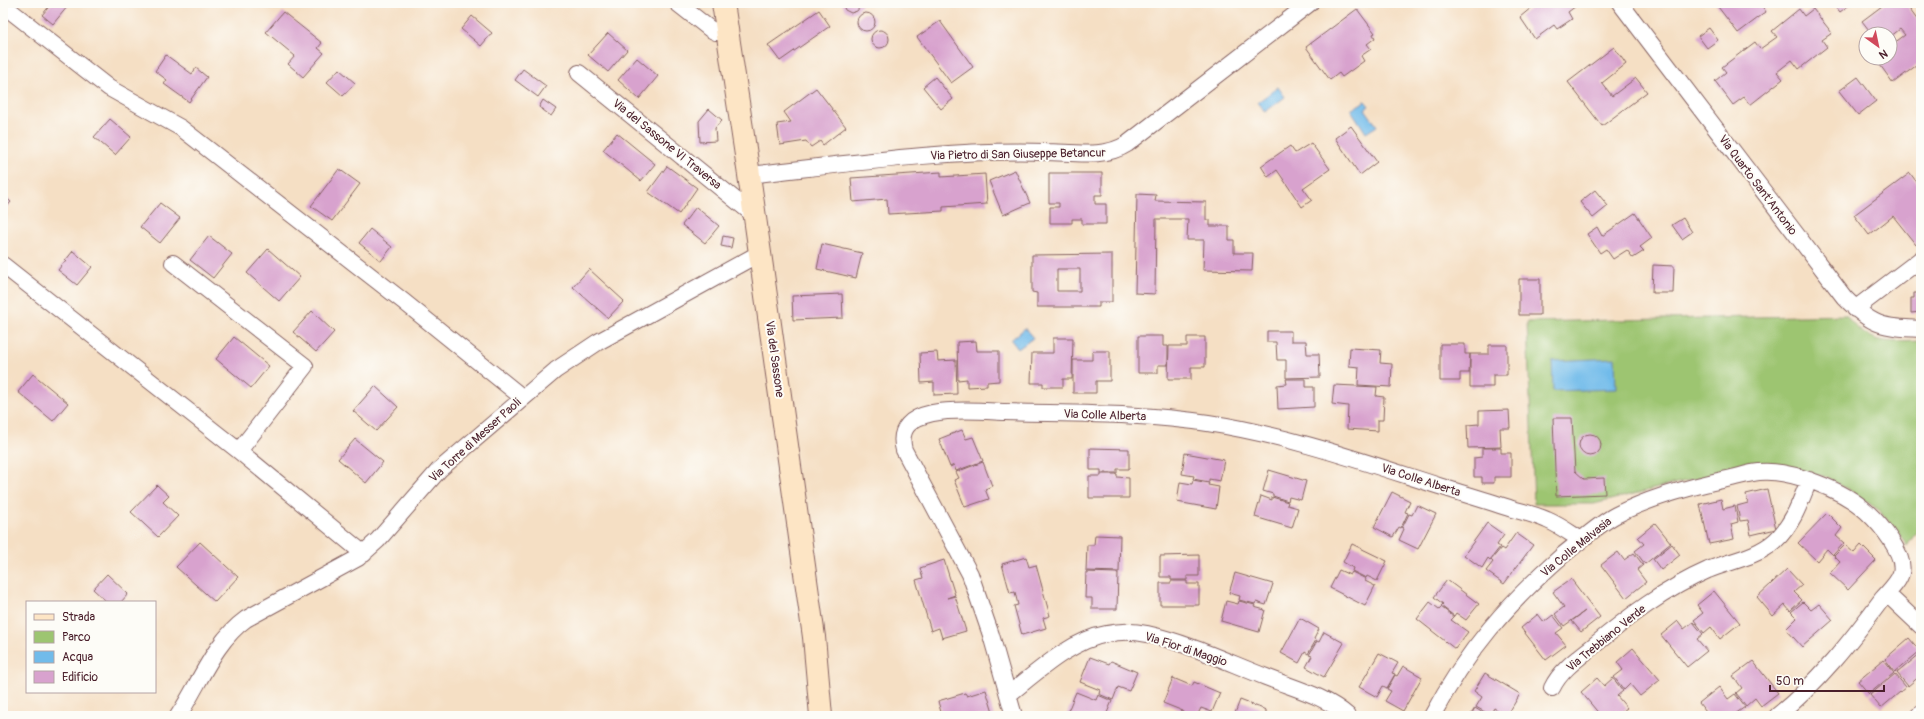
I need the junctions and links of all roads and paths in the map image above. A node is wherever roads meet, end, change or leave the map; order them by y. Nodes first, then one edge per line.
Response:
1 (678, 3) edge
2 (723, 3) edge
3 (1310, 3) edge
4 (1620, 3) edge
5 (3, 5) edge
6 (727, 32) junction
7 (579, 73) dead end
8 (749, 175) junction
9 (754, 215) junction
10 (760, 253) junction
11 (1921, 259) edge
12 (173, 263) dead end
13 (3, 265) edge
14 (1855, 309) junction
15 (1921, 329) edge
16 (523, 398) junction
17 (239, 451) junction
18 (1808, 480) junction
19 (1581, 540) junction
20 (364, 554) junction
21 (1887, 594) junction
22 (1921, 626) edge
23 (1552, 688) dead end
24 (1008, 695) junction
25 (178, 716) edge
26 (821, 716) edge
27 (1014, 716) edge
28 (1348, 716) edge
29 (1432, 716) edge
30 (1777, 716) edge

1 - 6 street
2 - 6 main road, Via del Sassone
3 - 8 street, Via Pietro di San Giuseppe Betancur
4 - 14 street, Via Quarto Sant'Antonio
5 - 16 street
6 - 8 main road, Via del Sassone
7 - 9 street, Via del Sassone VI Traversa
8 - 9 main road, Via del Sassone
9 - 10 main road, Via del Sassone
10 - 16 street, Via Torre di Messer Paoli
10 - 26 main road, Via del Sassone
11 - 14 street
12 - 17 street
13 - 17 street
14 - 15 street, Via Quarto Sant'Antonio
16 - 20 street, Via Torre di Messer Paoli
17 - 20 street
18 - 19 street, Via Colle Malvasia
18 - 21 street, Via Colle Malvasia
18 - 23 street, Via Trebbiano Verde
19 - 24 street, Via Colle Alberta
19 - 29 street, Via Colle Malvasia
20 - 25 street, Via Torre di Messer Paoli
21 - 22 street
21 - 30 street, Via Colle Malvasia
24 - 27 street
24 - 28 street, Via Fior di Maggio

